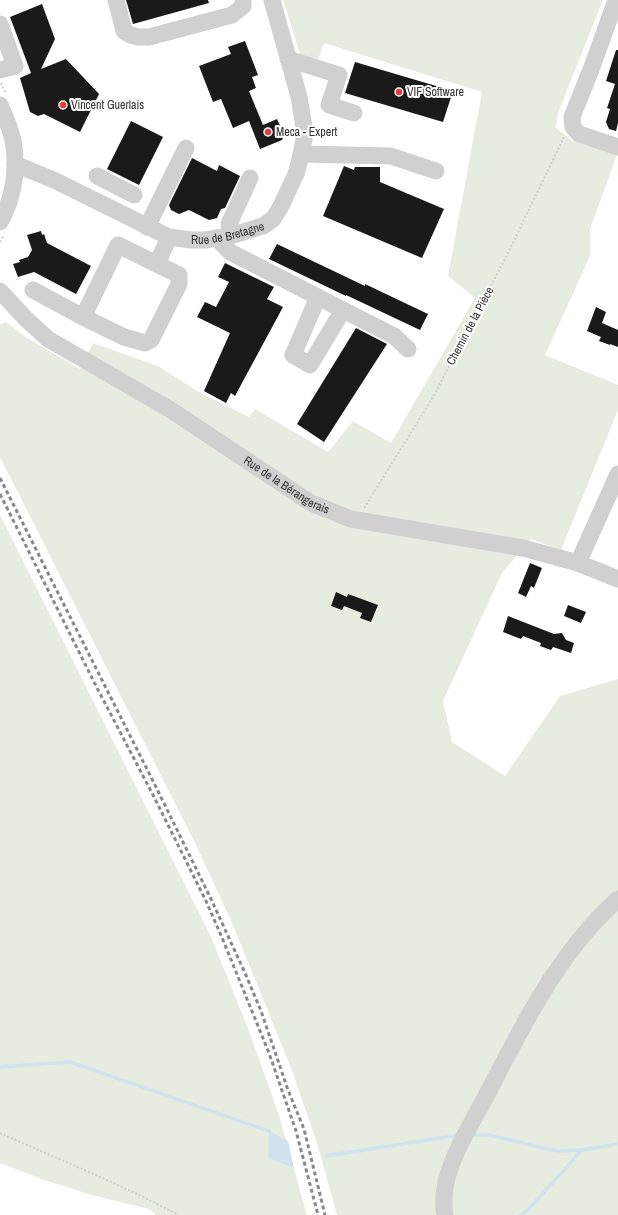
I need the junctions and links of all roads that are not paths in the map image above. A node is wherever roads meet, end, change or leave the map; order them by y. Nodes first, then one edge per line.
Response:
1 (116, 0) edge
2 (243, 0) edge
3 (272, 0) edge
4 (616, 0) edge
5 (0, 24) edge
6 (288, 60) junction
7 (0, 70) edge
8 (0, 105) edge
9 (354, 112) dead end
10 (618, 147) edge
11 (186, 148) dead end
12 (301, 154) junction
13 (15, 164) junction
14 (436, 171) dead end
15 (97, 176) dead end
16 (250, 178) dead end
17 (117, 186) junction
18 (134, 195) dead end
19 (107, 206) junction
20 (147, 227) junction
21 (2, 230) edge
22 (169, 237) junction
23 (223, 237) junction
24 (157, 264) junction
25 (33, 290) dead end
26 (0, 291) edge
27 (318, 297) junction
28 (343, 310) junction
29 (83, 317) junction
30 (408, 349) dead end
31 (618, 474) edge
32 (578, 563) junction
33 (618, 579) edge
34 (618, 899) edge
35 (445, 1215) edge

1 - 2 street
3 - 6 street, Rue de Bretagne
4 - 10 street
5 - 7 street
6 - 9 street
6 - 12 street, Rue de Bretagne
8 - 13 street
11 - 20 street
12 - 14 street
12 - 23 street, Rue de Bretagne
13 - 19 street, Rue de Bretagne
13 - 21 street
15 - 17 street
16 - 23 street
17 - 18 street
17 - 19 street
19 - 20 street, Rue de Bretagne
20 - 22 street, Rue de Bretagne
22 - 23 street, Rue de Bretagne
22 - 24 street
23 - 27 street
24 - 29 street
24 - 29 street
25 - 29 street
26 - 32 street, Rue de la Bérangerais
27 - 28 street
27 - 28 street
28 - 30 street
31 - 32 street
32 - 33 street, Rue de la Bérangerais
34 - 35 street

